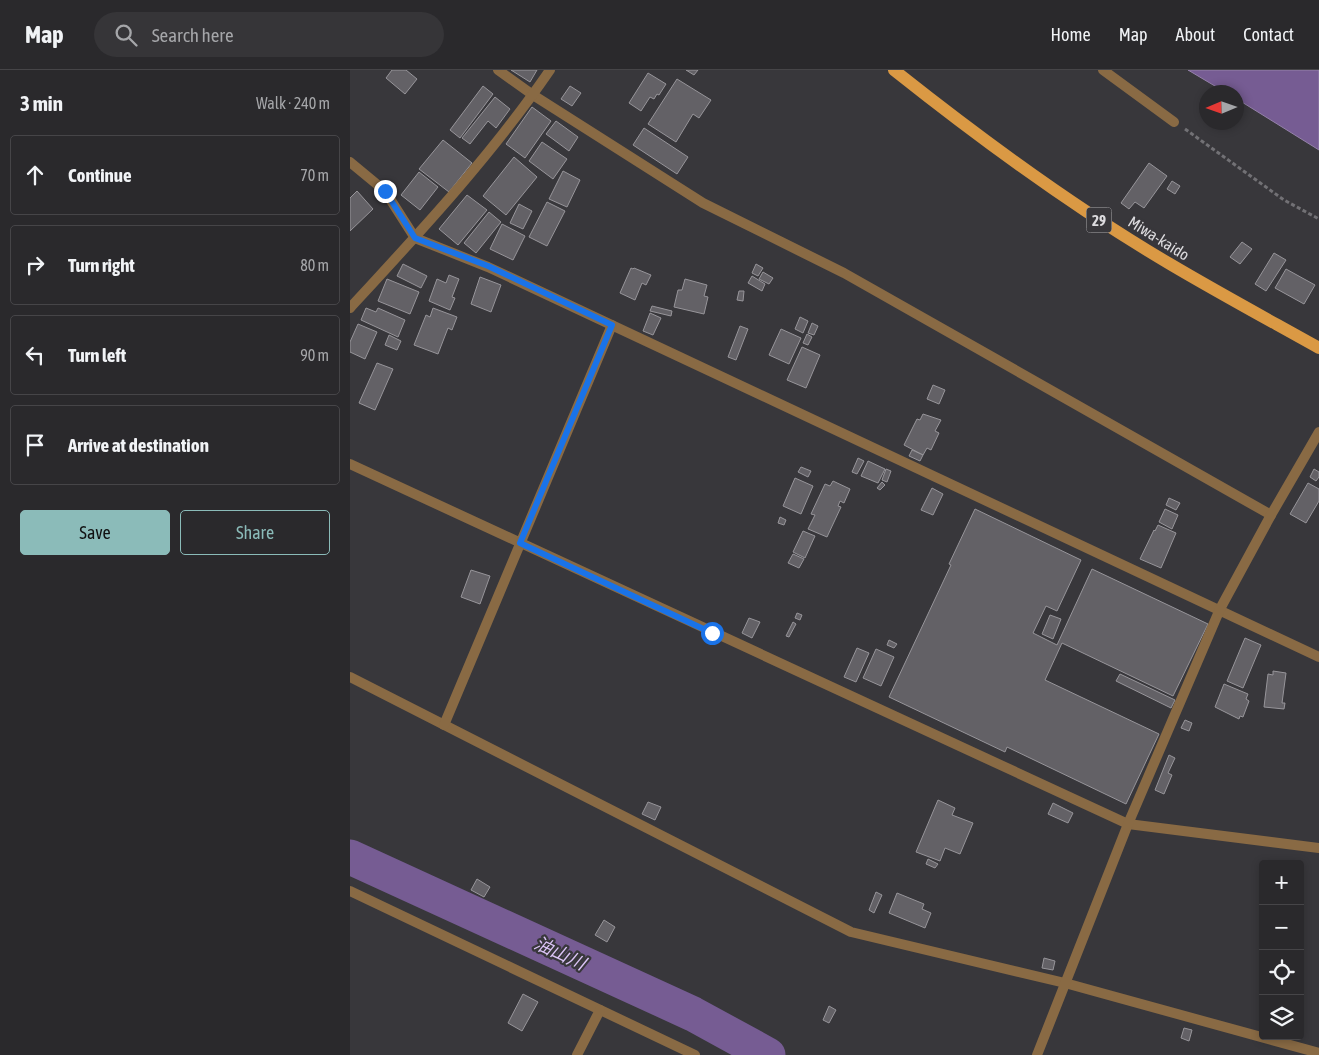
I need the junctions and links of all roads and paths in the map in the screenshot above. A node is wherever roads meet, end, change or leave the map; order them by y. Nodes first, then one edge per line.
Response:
1 (498, 70) edge
2 (550, 70) edge
3 (894, 70) edge
4 (1103, 70) edge
5 (533, 95) junction
6 (1174, 122) joint
7 (350, 162) edge
8 (1319, 219) edge
9 (415, 238) junction
10 (350, 308) edge
11 (612, 325) junction
12 (1319, 348) edge
13 (1319, 432) edge
14 (350, 464) edge
15 (1271, 515) junction
16 (520, 543) junction
17 (1220, 609) junction
18 (1319, 656) edge
19 (350, 677) edge
20 (444, 725) junction
21 (1128, 824) junction
22 (1319, 848) edge
23 (350, 891) edge
24 (1065, 983) junction
25 (600, 1010) junction
26 (1319, 1053) edge
27 (577, 1055) edge
28 (695, 1055) edge
29 (1036, 1055) edge

1 - 5 street
2 - 5 street
3 - 12 main road, Miwa-kaido / 29
4 - 6 street
5 - 9 street
5 - 15 street
6 - 8 path
7 - 9 street
9 - 10 street
9 - 11 street
11 - 16 street
11 - 17 street
13 - 15 street
14 - 16 street
15 - 17 street
16 - 20 street
16 - 21 street
17 - 18 street
17 - 21 street
19 - 20 street
20 - 24 street
21 - 22 street
21 - 24 street
23 - 25 street
24 - 26 street
24 - 29 street
25 - 27 street
25 - 28 street

